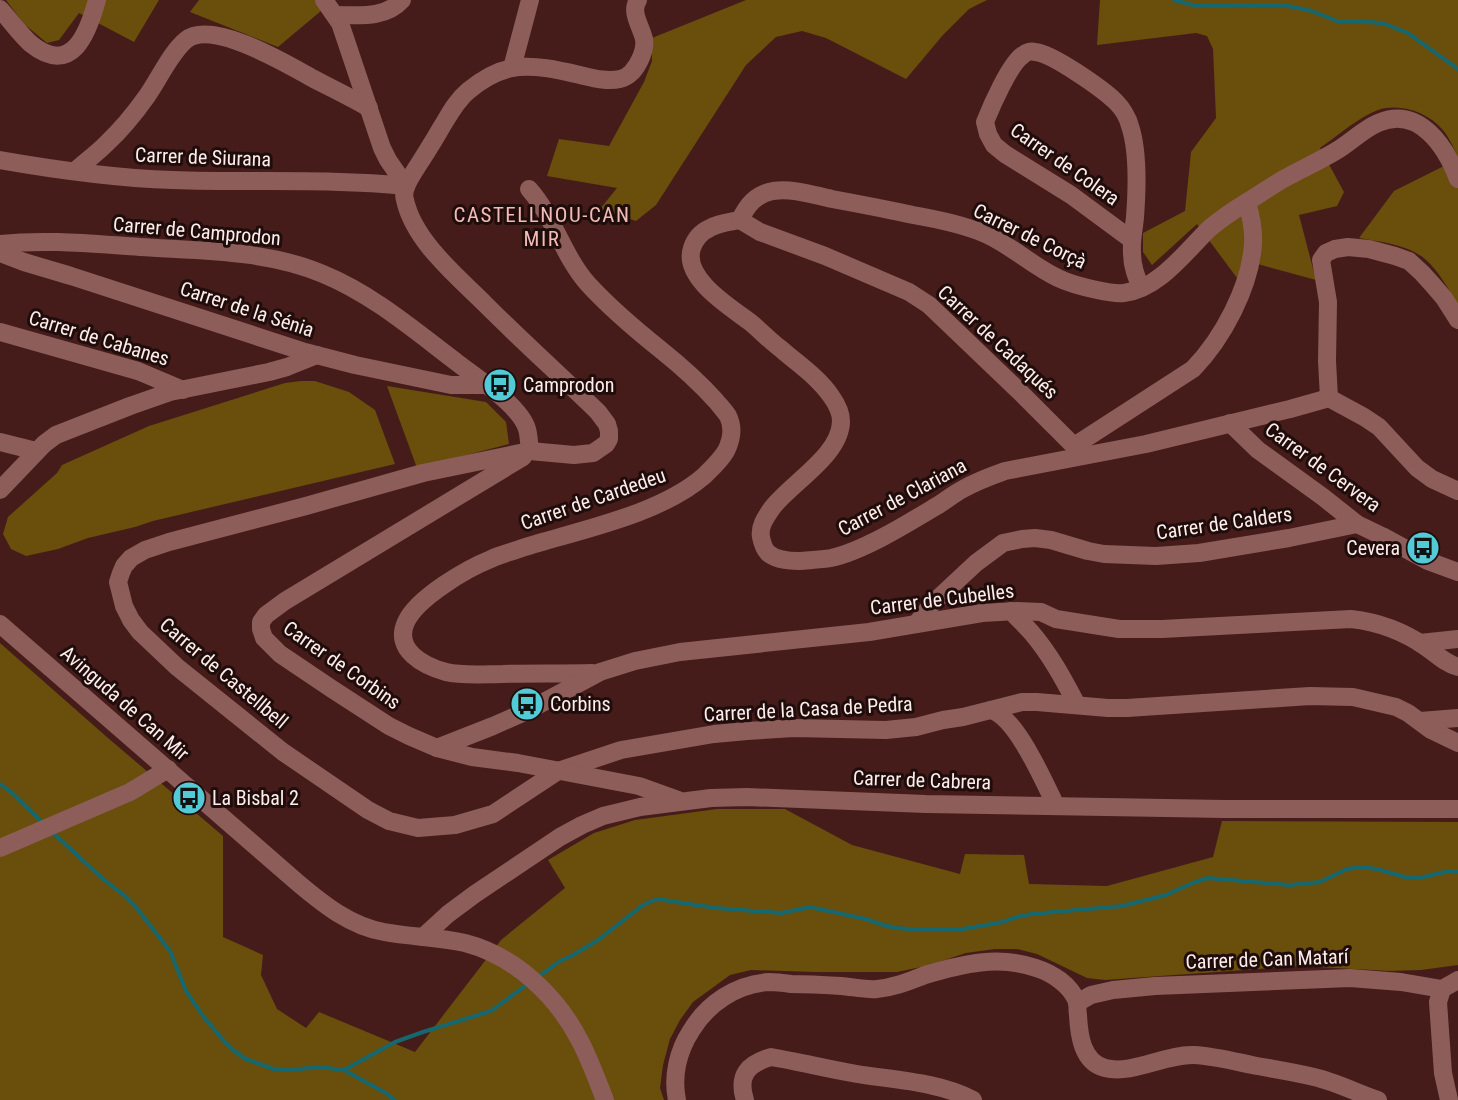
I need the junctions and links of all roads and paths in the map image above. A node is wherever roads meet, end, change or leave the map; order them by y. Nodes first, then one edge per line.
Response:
1 (97, 0) edge
2 (324, 0) edge
3 (402, 0) edge
4 (530, 0) edge
5 (638, 0) edge
6 (0, 9) edge
7 (335, 15) junction
8 (512, 68) junction
9 (369, 108) junction
10 (0, 160) edge
11 (75, 171) junction
12 (1458, 179) edge
13 (406, 186) junction
14 (529, 189) dead end
15 (1248, 202) junction
16 (740, 220) junction
17 (1132, 240) junction
18 (0, 244) edge
19 (0, 253) edge
20 (1141, 288) junction
21 (1458, 320) edge
22 (0, 332) edge
23 (317, 355) junction
24 (485, 385) junction
25 (183, 390) junction
26 (1329, 398) junction
27 (1230, 423) junction
28 (0, 442) edge
29 (530, 451) junction
30 (1079, 451) junction
31 (36, 452) junction
32 (0, 490) edge
33 (1458, 491) edge
34 (1357, 524) junction
35 (1458, 572) edge
36 (1011, 611) junction
37 (0, 624) edge
38 (916, 624) junction
39 (1458, 639) edge
40 (1419, 643) junction
41 (1458, 667) edge
42 (600, 672) junction
43 (1077, 705) junction
44 (991, 710) junction
45 (1458, 718) edge
46 (1420, 721) junction
47 (1458, 743) edge
48 (437, 748) junction
49 (168, 770) junction
50 (558, 771) junction
51 (682, 802) junction
52 (1056, 806) junction
53 (1458, 809) edge
54 (0, 848) edge
55 (423, 937) junction
56 (1458, 980) edge
57 (1442, 989) junction
58 (1077, 1003) junction
59 (1458, 1094) edge
60 (605, 1100) edge
61 (677, 1100) edge
62 (745, 1100) edge
63 (973, 1100) edge
64 (1378, 1100) edge
65 (1450, 1100) edge

1 - 6 street
2 - 7 street
3 - 7 street
4 - 8 street
5 - 8 street
7 - 9 street
8 - 13 street
9 - 11 street
9 - 13 street
10 - 11 street, Carrer de Siurana
11 - 13 street, Carrer de Siurana
12 - 15 street, Carrer de Corçà
13 - 29 street, Carrer de Castellbell
14 - 42 street, Carrer de Cardedeu
15 - 20 street, Carrer de Corçà
15 - 30 street
16 - 20 street, Carrer de Corçà
16 - 30 street, Carrer de Cadaqués
16 - 30 street, Carrer de Clariana
17 - 17 street, Carrer de Colera
17 - 20 street, Carrer de Colera
18 - 24 street, Carrer de Camprodon
19 - 23 street, Carrer de la Sénia
21 - 26 street
22 - 25 street, Carrer de Cabanes
23 - 24 street, Carrer de la Sénia
23 - 25 street
24 - 29 street, Carrer de Camprodon
25 - 31 street
26 - 27 street, Carrer de Clariana
26 - 33 street
27 - 30 street, Carrer de Clariana
27 - 34 street, Carrer de Cervera
28 - 31 street
29 - 48 street, Carrer de Corbins
29 - 50 street, Carrer de Castellbell
31 - 32 street
34 - 35 street, Carrer de Cervera
34 - 38 street, Carrer de Calders
36 - 38 street, Carrer de Cubelles
36 - 40 street, Carrer de Cubelles
36 - 43 street
37 - 49 street, Avinguda de Can Mir
38 - 42 street, Carrer de Cubelles
39 - 40 street
40 - 41 street, Carrer de Cubelles
42 - 48 street, Carrer de Cubelles
43 - 44 street
43 - 46 street
44 - 50 street, Carrer de la Casa de Pedra
44 - 52 street
45 - 46 street
46 - 47 street
48 - 50 street, Carrer de Corbins
49 - 54 street
49 - 55 street, Avinguda de Can Mir
50 - 51 street, Carrer de Corbins
51 - 52 street, Carrer de Cabrera
51 - 55 street, Carrer de Cabrera
52 - 53 street, Carrer de Cabrera
55 - 60 street, Avinguda de Can Mir
56 - 57 street
57 - 58 street, Carrer de Can Matarí
57 - 65 street
58 - 61 street
58 - 64 street
59 - 65 street
62 - 63 street

